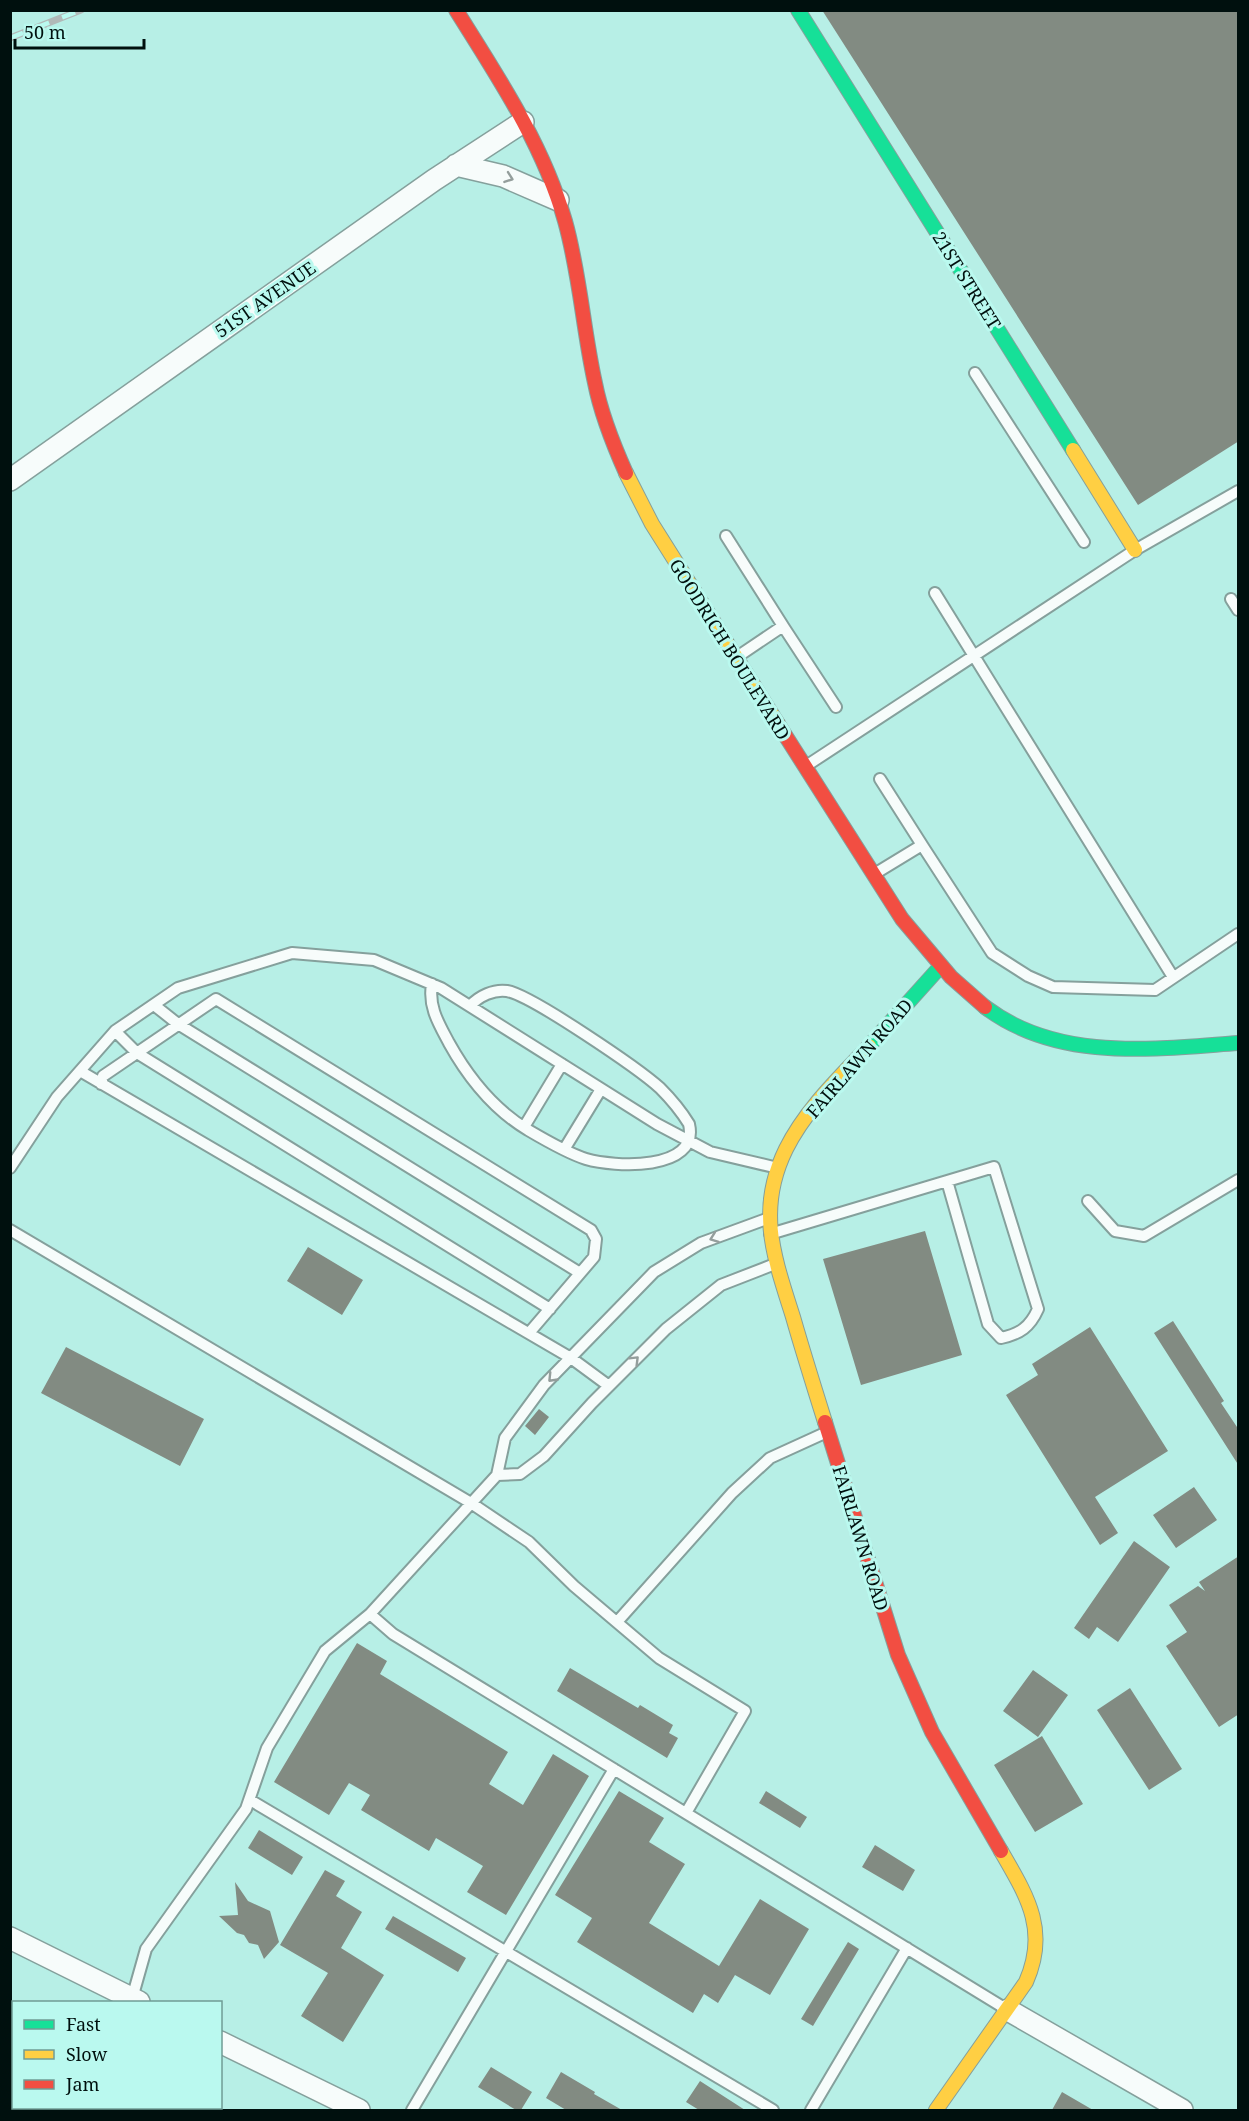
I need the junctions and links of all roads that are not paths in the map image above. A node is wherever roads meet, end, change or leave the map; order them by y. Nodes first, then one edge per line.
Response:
1 (456, 10) edge
2 (798, 10) edge
3 (523, 122) junction
4 (456, 165) junction
5 (558, 200) junction
6 (975, 373) dead end
7 (10, 480) edge
8 (1239, 491) edge
9 (726, 537) dead end
10 (1084, 542) dead end
11 (1136, 550) junction
12 (935, 593) dead end
13 (1231, 599) dead end
14 (1239, 610) edge
15 (783, 626) junction
16 (974, 656) junction
17 (736, 658) junction
18 (836, 707) dead end
19 (805, 767) junction
20 (880, 778) dead end
21 (922, 845) junction
22 (873, 875) junction
23 (1239, 934) edge
24 (940, 967) junction
25 (1173, 977) junction
26 (203, 980) junction
27 (432, 984) junction
28 (216, 999) junction
29 (154, 1005) junction
30 (470, 1006) junction
31 (178, 1024) junction
32 (115, 1031) junction
33 (1239, 1043) edge
34 (137, 1053) junction
35 (562, 1064) junction
36 (80, 1071) junction
37 (101, 1084) junction
38 (601, 1089) junction
39 (524, 1127) junction
40 (688, 1141) junction
41 (565, 1148) junction
42 (10, 1168) edge
43 (778, 1168) junction
44 (947, 1180) junction
45 (1239, 1180) edge
46 (1088, 1201) dead end
47 (769, 1218) junction
48 (10, 1230) edge
49 (770, 1234) junction
50 (776, 1263) junction
51 (580, 1273) junction
52 (550, 1309) junction
53 (529, 1333) junction
54 (571, 1358) junction
55 (609, 1386) junction
56 (830, 1431) junction
57 (497, 1475) junction
58 (471, 1503) junction
59 (369, 1614) junction
60 (617, 1622) junction
61 (614, 1769) junction
62 (250, 1800) junction
63 (686, 1813) junction
64 (10, 1938) edge
65 (907, 1948) junction
66 (505, 1951) junction
67 (134, 2001) edge
68 (1008, 2010) junction
69 (222, 2043) edge
70 (359, 2110) edge
71 (412, 2110) edge
72 (774, 2110) edge
73 (811, 2110) edge
74 (936, 2110) edge
75 (1182, 2110) edge

1 - 3 street, GOODRICH BOULEVARD
2 - 11 street, 21ST STREET
3 - 4 street, 51ST AVENUE
3 - 5 street, GOODRICH BOULEVARD
4 -> 5 street
4 - 7 street, 51ST AVENUE
5 - 17 street, GOODRICH BOULEVARD
6 - 10 lane
8 - 11 lane
9 - 15 lane
11 - 16 lane
12 - 16 lane
13 - 14 lane
15 - 17 lane
15 - 18 lane
16 - 19 lane
16 - 25 lane
17 - 19 street, GOODRICH BOULEVARD
19 - 22 street, GOODRICH BOULEVARD
20 - 21 lane
21 - 22 lane
21 - 25 lane
22 - 24 street, GOODRICH BOULEVARD
23 - 25 lane
24 - 33 street, GOODRICH BOULEVARD
24 - 43 street, FAIRLAWN ROAD
26 - 27 lane
26 - 28 lane
26 - 29 lane
27 - 30 lane
27 - 39 lane
28 - 31 lane
28 - 51 lane
29 - 31 lane
29 - 32 lane
30 - 35 lane
30 - 40 lane
31 - 34 lane
31 - 51 lane
32 - 34 lane
32 - 36 lane
34 - 37 lane
34 - 52 lane
35 - 38 lane
35 - 39 lane
36 - 37 lane
36 - 42 lane
37 - 53 lane
38 - 40 lane
38 - 41 lane
39 - 41 lane
40 - 41 lane
40 - 43 lane
43 - 47 street, FAIRLAWN ROAD
44 - 44 lane
44 - 49 lane
45 - 46 lane
47 - 49 street, FAIRLAWN ROAD
47 -> 54 lane
48 - 58 lane
49 - 50 street, FAIRLAWN ROAD
55 -> 50 lane
50 - 56 street, FAIRLAWN ROAD
51 - 52 lane
52 - 53 lane
53 - 54 lane
54 - 55 lane
54 -> 57 lane
55 - 57 lane
56 - 60 lane
56 - 68 street, FAIRLAWN ROAD
57 - 58 lane
58 - 59 lane
58 - 60 lane
59 - 61 lane
59 - 62 lane
60 - 63 lane
61 - 63 lane
61 - 66 lane
62 - 66 lane
62 - 67 lane
63 - 65 lane
64 - 67 street
65 - 68 lane
65 - 73 lane
66 - 71 lane
66 - 72 lane
68 - 74 street, FAIRLAWN ROAD
68 - 75 street
69 - 70 street

